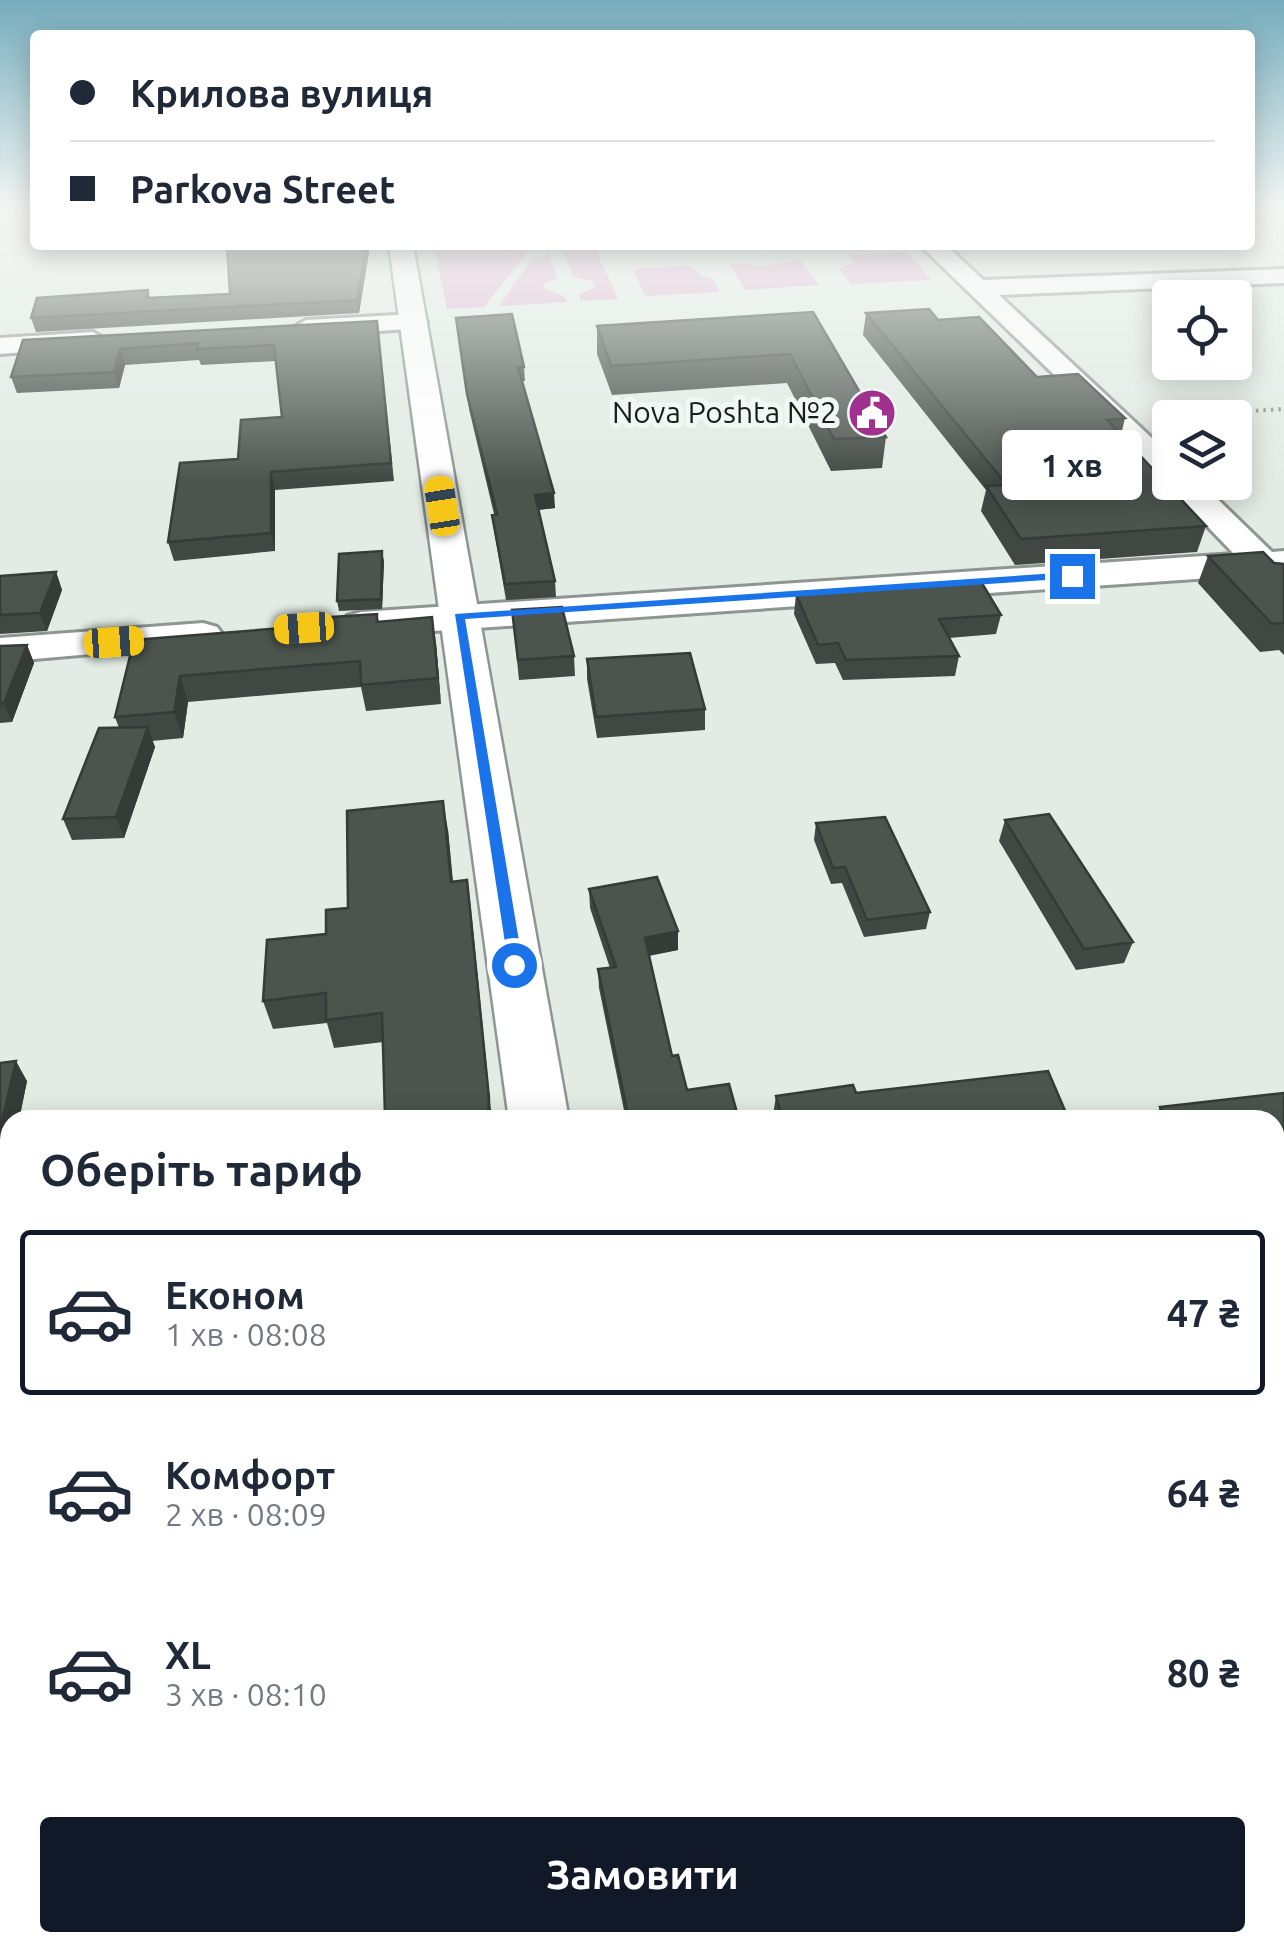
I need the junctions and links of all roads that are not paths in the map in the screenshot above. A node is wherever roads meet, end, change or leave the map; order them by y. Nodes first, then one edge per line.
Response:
1 (411, 300) edge
2 (990, 300) edge
3 (414, 322) junction
4 (282, 329) edge
5 (112, 339) edge
6 (0, 346) edge
7 (1152, 456) edge
8 (1200, 500) edge
9 (1277, 570) edge
10 (459, 616) junction
11 (318, 627) edge
12 (239, 633) edge
13 (0, 650) edge
14 (537, 1110) edge

1 - 3 street
2 - 7 street
3 - 4 street
3 - 10 street
5 - 6 street
8 - 9 street
9 - 10 street
10 - 11 street
10 - 14 street
12 - 13 street

